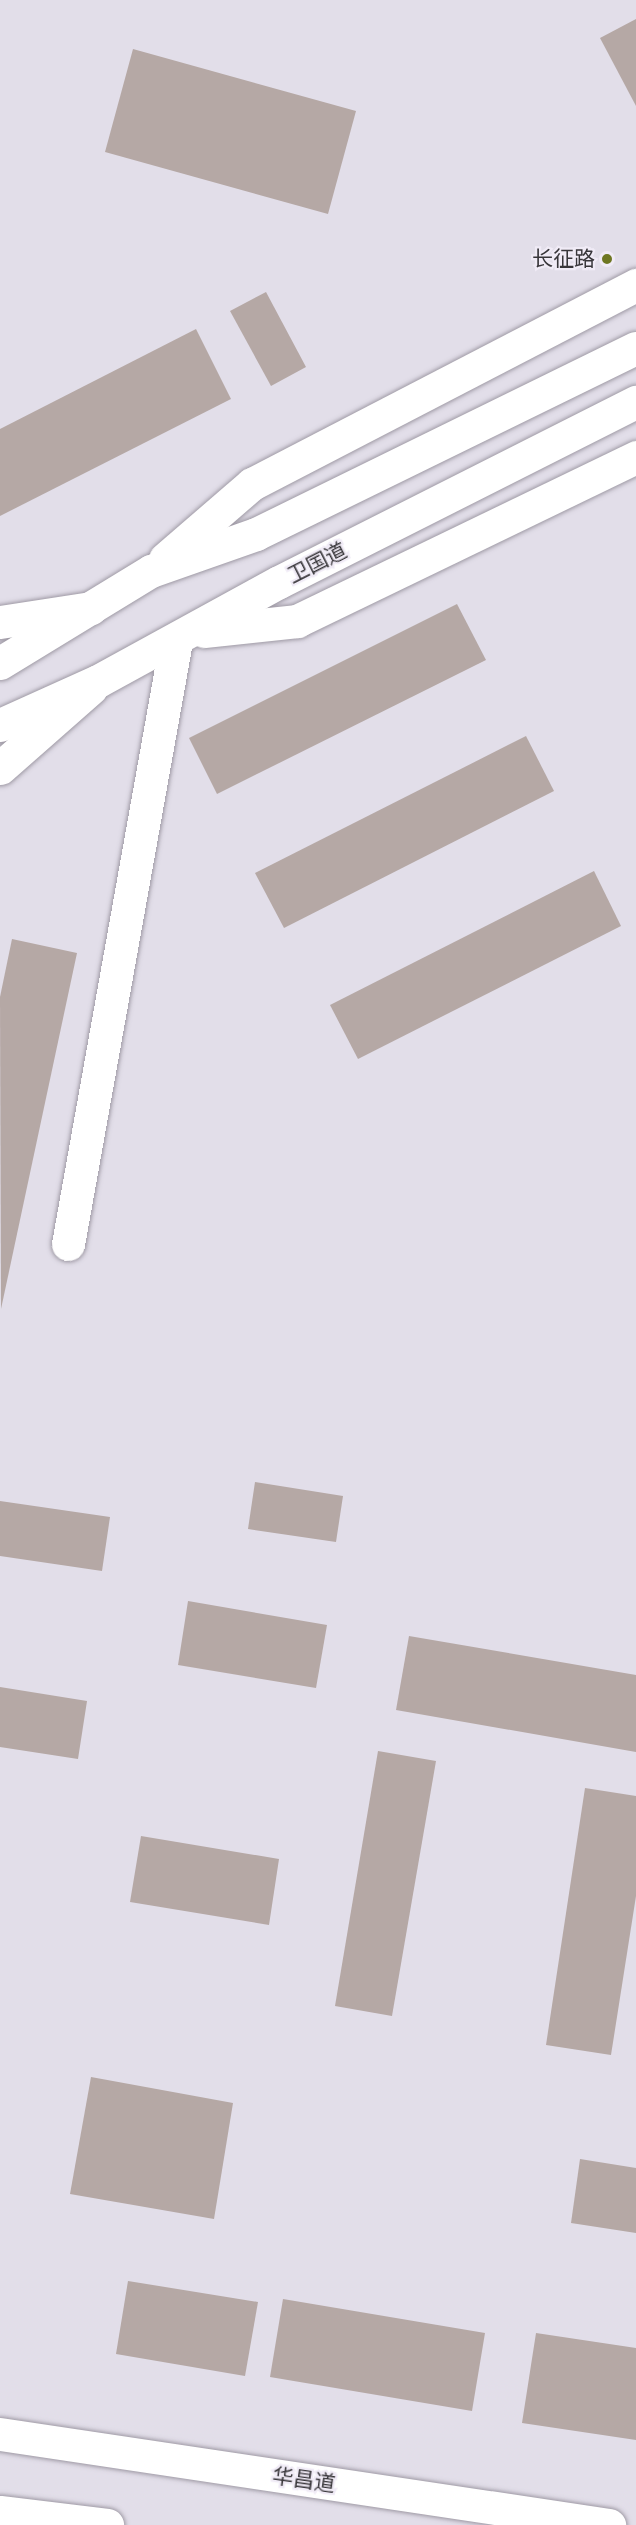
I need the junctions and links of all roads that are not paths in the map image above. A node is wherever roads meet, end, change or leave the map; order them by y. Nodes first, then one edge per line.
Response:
1 (636, 285) edge
2 (636, 348) edge
3 (636, 402) edge
4 (636, 457) edge
5 (151, 571) junction
6 (91, 608) junction
7 (0, 622) edge
8 (185, 636) junction
9 (0, 663) edge
10 (98, 681) junction
11 (0, 725) edge
12 (0, 768) edge
13 (69, 1244) dead end
14 (0, 2434) edge
15 (0, 2512) edge
16 (107, 2525) edge
17 (609, 2525) edge

1 - 5 main road
2 - 5 main road
3 - 8 main road, 卫国道
4 - 8 main road
5 - 6 main road
6 - 7 main road
6 - 9 main road
8 - 10 main road, 卫国道
8 - 13 main road
10 - 11 main road, 卫国道
10 - 12 main road
14 - 17 main road, 华昌道
15 - 16 main road

